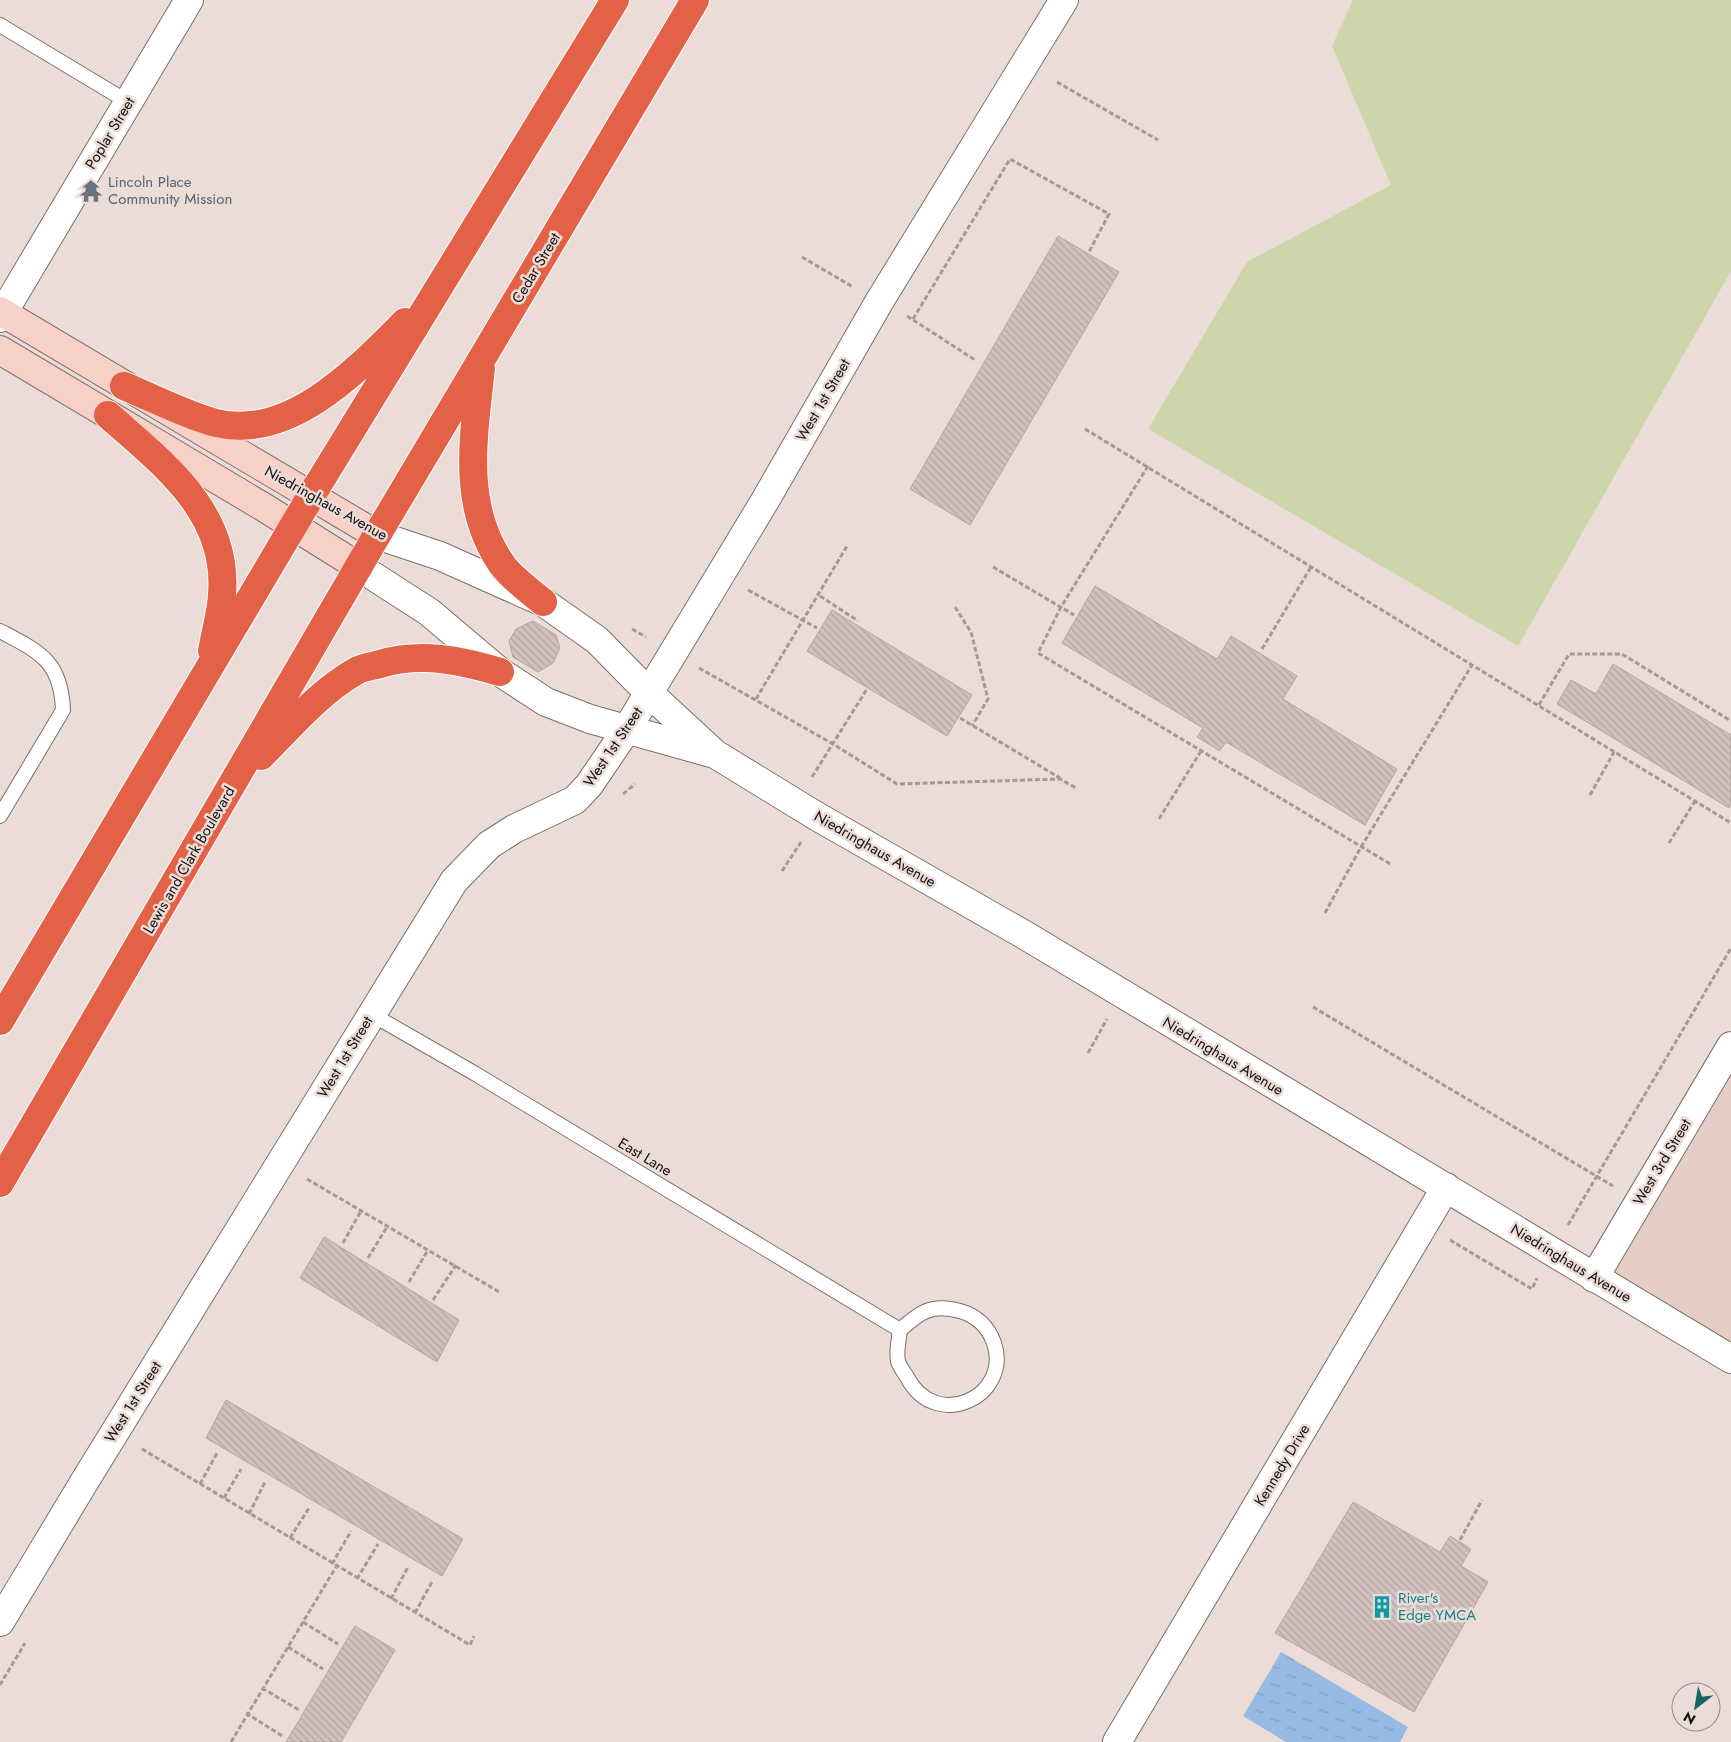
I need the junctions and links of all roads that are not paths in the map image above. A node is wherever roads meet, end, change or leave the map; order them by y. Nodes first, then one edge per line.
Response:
1 (189, 0) edge
2 (615, 0) edge
3 (695, 0) edge
4 (1064, 0) edge
5 (0, 25) edge
6 (128, 102) junction
7 (437, 288) junction
8 (1, 314) edge
9 (0, 350) edge
10 (482, 360) junction
11 (124, 386) junction
12 (108, 415) junction
13 (311, 496) junction
14 (293, 526) junction
15 (377, 535) junction
16 (359, 567) junction
17 (543, 602) junction
18 (0, 631) edge
19 (208, 670) junction
20 (500, 672) junction
21 (649, 693) junction
22 (627, 730) junction
23 (715, 754) junction
24 (235, 781) junction
25 (0, 816) edge
26 (371, 1014) junction
27 (0, 1021) edge
28 (1731, 1046) edge
29 (0, 1183) edge
30 (1446, 1187) junction
31 (1594, 1278) junction
32 (900, 1330) junction
33 (1731, 1359) edge
34 (0, 1622) edge
35 (1117, 1742) edge

1 - 6 street, Poplar Street
2 - 7 highway
3 - 10 highway, Cedar Street
4 - 21 street, West 1st Street
5 - 6 lane
6 - 8 street, Poplar Street
7 - 11 highway
7 - 13 highway
8 - 11 street, Niedringhaus Avenue
9 - 12 street, Niedringhaus Avenue
10 - 15 highway, Cedar Street
10 - 17 highway
11 - 13 street, Niedringhaus Avenue
12 - 14 street, Niedringhaus Avenue
12 - 19 highway
13 - 14 highway
13 - 15 street, Niedringhaus Avenue
14 - 16 street, Niedringhaus Avenue
14 - 19 highway
15 - 16 highway, Lewis and Clark Boulevard
15 - 17 street, Niedringhaus Avenue
16 - 20 street, Niedringhaus Avenue
16 - 24 highway, Lewis and Clark Boulevard
17 - 21 street, Niedringhaus Avenue
18 - 25 lane
19 - 27 highway
20 - 22 street, Niedringhaus Avenue
20 - 24 highway
21 - 22 street, West 1st Street
21 - 23 street, Niedringhaus Avenue
22 - 23 street, Niedringhaus Avenue
22 - 26 street, West 1st Street
23 - 30 street, Niedringhaus Avenue
24 - 29 highway, Lewis and Clark Boulevard
26 - 32 lane, East Lane
26 - 34 street, West 1st Street
28 - 31 street, West 3rd Street
30 - 31 street, Niedringhaus Avenue
30 - 35 street, Kennedy Drive
31 - 33 street, Niedringhaus Avenue
32 - 32 lane

